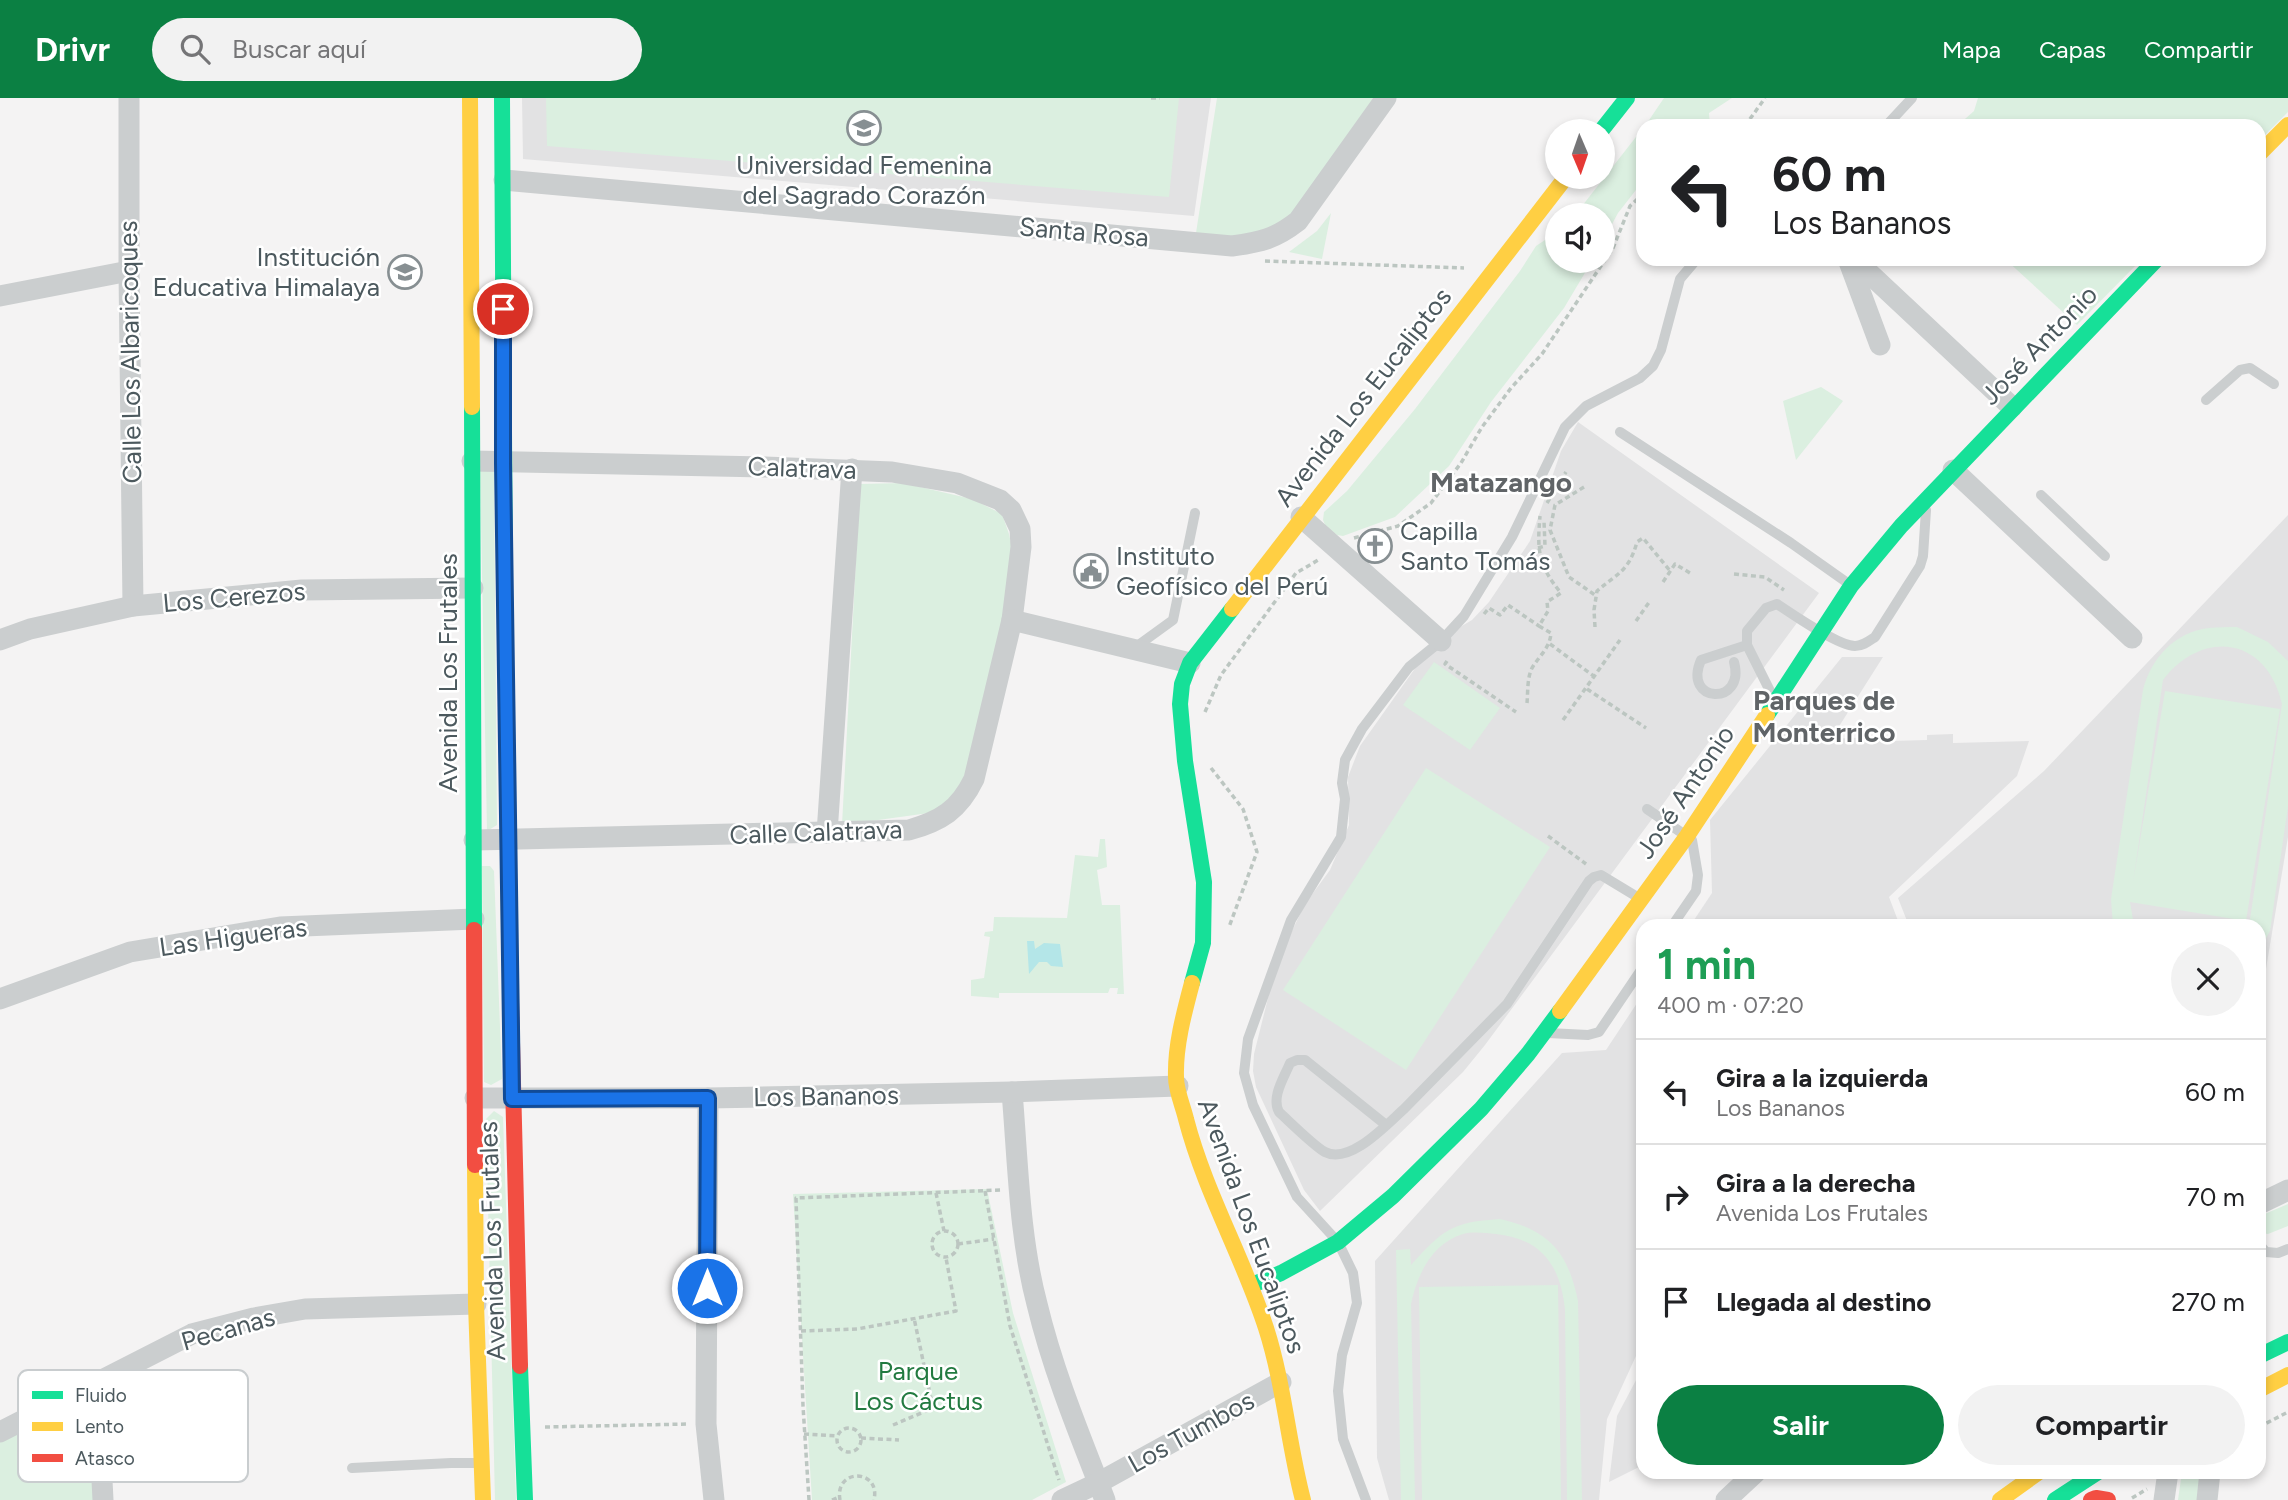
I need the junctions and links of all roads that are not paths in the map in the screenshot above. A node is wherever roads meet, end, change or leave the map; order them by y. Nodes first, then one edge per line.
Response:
1 (130, 98) edge
2 (470, 98) edge
3 (502, 98) edge
4 (1386, 98) edge
5 (1627, 98) edge
6 (1912, 98) edge
7 (1610, 119) edge
8 (1892, 119) edge
9 (2288, 124) edge
10 (2266, 147) edge
11 (504, 180) junction
12 (1557, 189) edge
13 (1691, 266) edge
14 (1851, 266) edge
15 (1861, 266) edge
16 (2150, 266) edge
17 (129, 271) junction
18 (0, 296) edge
19 (1880, 345) dead end
20 (2274, 384) dead end
21 (2206, 400) dead end
22 (2012, 407) junction
23 (1620, 432) dead end
24 (472, 461) junction
25 (503, 463) junction
26 (852, 469) junction
27 (1953, 470) junction
28 (2041, 495) dead end
29 (1927, 499) junction
30 (1195, 513) dead end
31 (1301, 517) junction
32 (2105, 556) dead end
33 (1851, 586) junction
34 (472, 588) junction
35 (133, 606) junction
36 (1012, 620) junction
37 (1821, 632) junction
38 (2133, 638) dead end
39 (0, 640) edge
40 (1747, 645) junction
41 (1446, 648) junction
42 (1132, 649) junction
43 (1734, 662) dead end
44 (1190, 663) junction
45 (1776, 701) junction
46 (1647, 809) dead end
47 (827, 833) junction
48 (1689, 833) junction
49 (474, 840) junction
50 (509, 840) junction
51 (1641, 899) junction
52 (474, 919) junction
53 (1677, 919) edge
54 (1636, 977) edge
55 (0, 999) edge
56 (1543, 1033) junction
57 (1178, 1086) junction
58 (1012, 1092) junction
59 (475, 1098) junction
60 (708, 1098) junction
61 (512, 1099) junction
62 (1386, 1125) junction
63 (2288, 1190) edge
64 (2266, 1201) edge
65 (1338, 1242) junction
66 (2283, 1251) edge
67 (2266, 1258) edge
68 (1252, 1285) junction
69 (476, 1304) junction
70 (2288, 1342) edge
71 (2266, 1353) edge
72 (121, 1370) edge
73 (1281, 1382) junction
74 (2286, 1382) edge
75 (2266, 1388) edge
76 (18, 1423) edge
77 (0, 1432) edge
78 (481, 1464) junction
79 (352, 1468) dead end
80 (1748, 1479) edge
81 (2029, 1479) edge
82 (2087, 1479) edge
83 (2167, 1479) edge
84 (2209, 1479) edge
85 (102, 1482) edge
86 (1102, 1491) edge
87 (1062, 1494) edge
88 (103, 1500) edge
89 (483, 1500) edge
90 (525, 1500) edge
91 (714, 1500) edge
92 (1303, 1500) edge
93 (1366, 1500) edge
94 (1726, 1500) edge
95 (2000, 1500) edge
96 (2054, 1500) edge
97 (2091, 1500) edge
98 (2108, 1500) edge
99 (2164, 1500) edge
100 (2207, 1500) edge

1 - 17 street, Calle Los Albaricoques
2 - 24 main road, Avenida Los Frutales
3 - 11 main road, Avenida Los Frutales
4 - 11 street, Santa Rosa
5 - 7 main road
6 - 8 lane
9 - 10 main road
11 - 25 main road, Avenida Los Frutales
12 - 31 main road, Avenida Los Eucaliptos
13 - 41 lane
14 - 19 street
15 - 22 street
16 - 22 main road, José Antonio
17 - 18 street
17 - 35 street, Calle Los Albaricoques
20 - 21 lane
22 - 27 main road, José Antonio
23 - 33 lane
24 - 25 street, Calatrava
24 - 34 main road, Avenida Los Frutales
25 - 26 street, Calatrava
25 - 50 main road, Avenida Los Frutales
26 - 36 street, Calatrava
26 - 47 street
27 - 29 main road, José Antonio
27 - 38 street
28 - 32 lane
29 - 33 main road, José Antonio
29 - 37 lane
30 - 42 lane
31 - 41 street
31 - 44 main road, Avenida Los Eucaliptos
33 - 37 main road, José Antonio
34 - 35 street, Los Cerezos
34 - 49 main road, Avenida Los Frutales
35 - 39 street, Los Cerezos
36 - 42 street
36 - 47 street, Calle Calatrava
37 - 40 lane
37 - 45 main road, José Antonio
40 - 43 lane
40 - 45 lane
41 - 65 lane
42 - 44 street
44 - 57 main road, Avenida Los Eucaliptos
45 - 48 main road, José Antonio
46 - 48 lane
47 - 50 street, Calle Calatrava
48 - 51 main road, José Antonio
48 - 53 lane
49 - 50 street, Calle Calatrava
49 - 52 main road, Avenida Los Frutales
50 - 61 main road, Avenida Los Frutales
51 - 56 main road, José Antonio
51 - 62 lane
52 - 55 street, Las Higueras
52 - 59 main road, Avenida Los Frutales
54 - 56 lane
56 - 65 main road, José Antonio
57 - 58 street, Los Bananos
57 - 68 main road, Avenida Los Eucaliptos
58 - 60 street, Los Bananos
58 - 86 street
59 - 61 street, Los Bananos
59 - 69 main road, Avenida Los Frutales
60 - 61 street, Los Bananos
60 - 91 street
61 - 90 main road, Avenida Los Frutales
62 - 62 lane
63 - 64 street
65 - 68 main road, José Antonio
65 - 93 lane
66 - 67 lane
68 - 73 main road, Avenida Los Eucaliptos
69 - 72 street, Pecanas
69 - 78 main road, Avenida Los Frutales
70 - 71 main road
73 - 86 street, Los Tumbos
73 - 92 main road, Avenida Los Eucaliptos
74 - 75 main road
76 - 77 street, Pecanas
78 - 79 lane
78 - 89 main road, Avenida Los Frutales
80 - 94 street
81 - 95 main road
82 - 96 main road
83 - 99 street
84 - 100 street
85 - 88 street
86 - 87 street, Los Tumbos
97 - 98 main road

